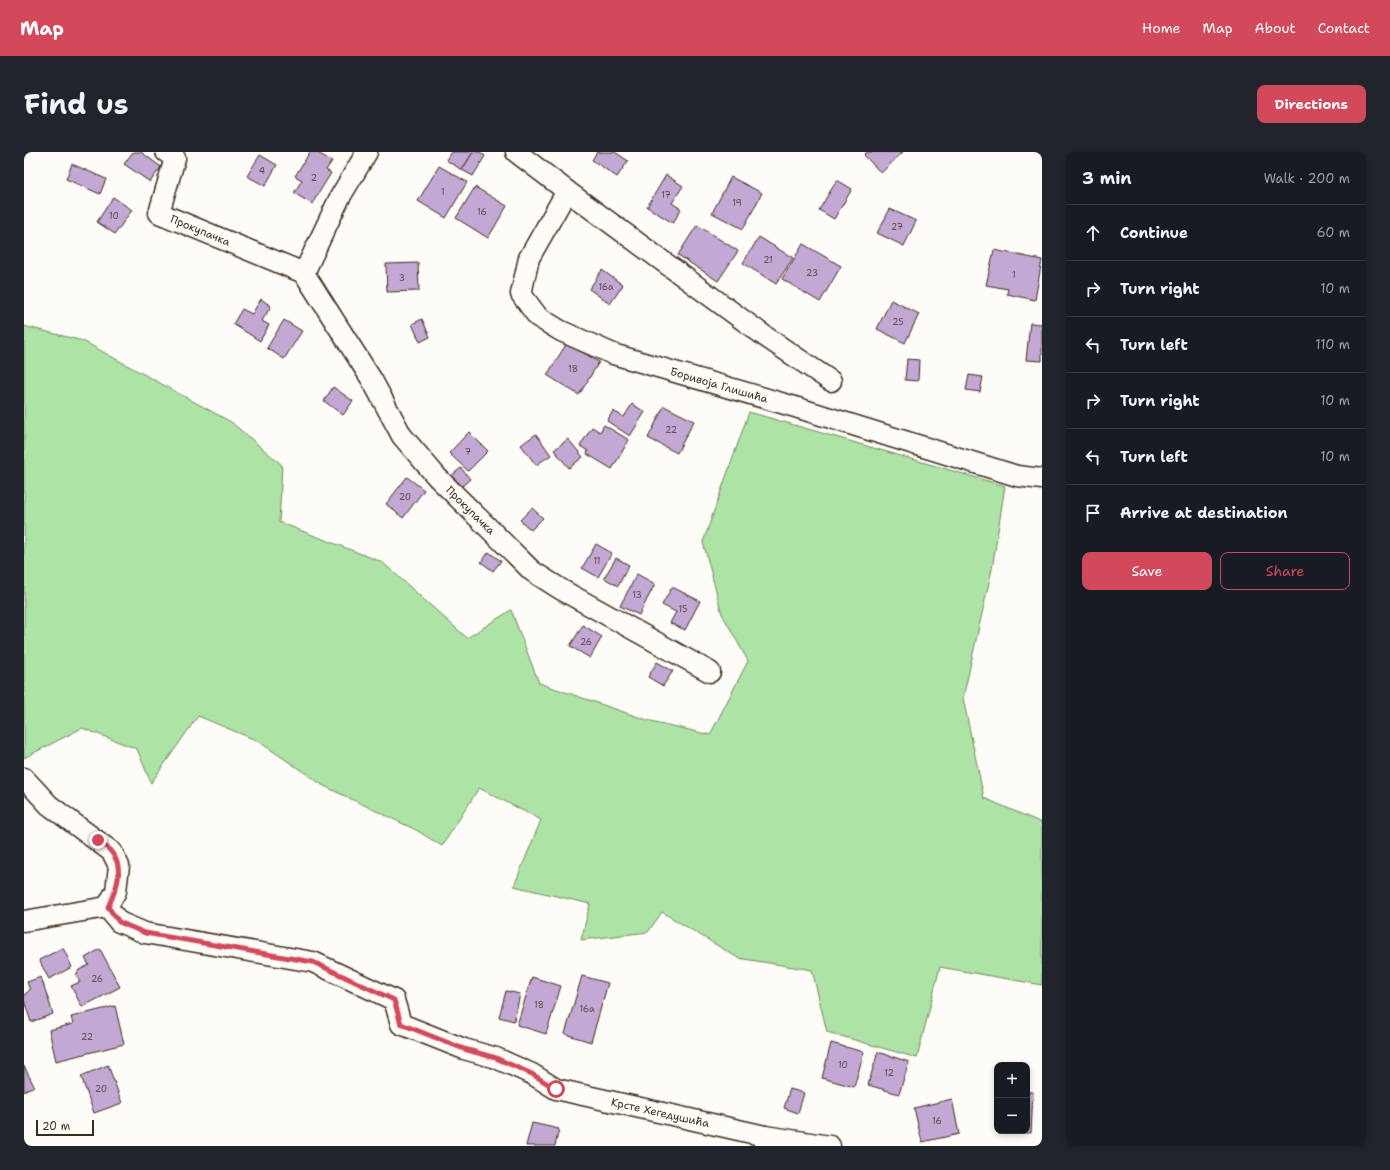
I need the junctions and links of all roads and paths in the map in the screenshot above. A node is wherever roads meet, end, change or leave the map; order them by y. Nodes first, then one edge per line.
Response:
1 (166, 152) edge
2 (367, 152) edge
3 (516, 152) edge
4 (567, 191) junction
5 (304, 273) junction
6 (831, 381) dead end
7 (1042, 479) edge
8 (710, 672) dead end
9 (24, 778) edge
10 (108, 907) junction
11 (24, 921) edge
12 (764, 1141) edge
13 (830, 1146) edge

1 - 5 street, Прокупачка
2 - 5 street
3 - 4 street
4 - 6 street
4 - 7 street, Боривоја Глишића
5 - 8 street, Прокупачка
9 - 10 street
10 - 11 street
10 - 12 street, Крсте Хегедушића
12 - 13 street, Крсте Хегедушића

